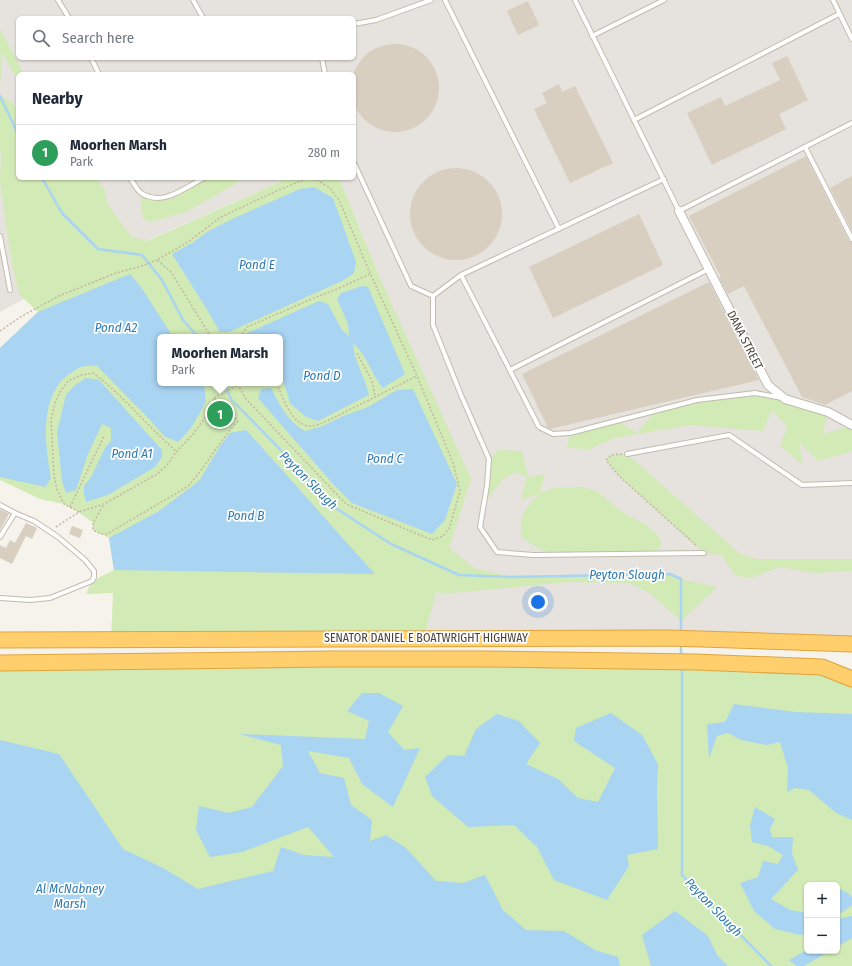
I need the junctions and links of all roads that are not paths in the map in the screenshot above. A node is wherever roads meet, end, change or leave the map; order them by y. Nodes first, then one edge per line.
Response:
1 (58, 0) edge
2 (193, 0) edge
3 (431, 0) edge
4 (445, 0) edge
5 (574, 0) edge
6 (664, 0) edge
7 (833, 0) edge
8 (839, 14) junction
9 (68, 16) edge
10 (202, 16) edge
11 (356, 24) edge
12 (592, 36) junction
13 (852, 39) edge
14 (92, 60) edge
15 (322, 60) edge
16 (98, 72) edge
17 (325, 72) edge
18 (634, 120) junction
19 (852, 123) edge
20 (805, 147) junction
21 (356, 167) edge
22 (664, 179) junction
23 (131, 180) edge
24 (200, 180) edge
25 (679, 211) junction
26 (559, 229) junction
27 (0, 236) edge
28 (852, 239) edge
29 (709, 269) junction
30 (461, 276) junction
31 (10, 290) dead end
32 (432, 296) junction
33 (510, 370) junction
34 (785, 399) junction
35 (852, 425) edge
36 (627, 454) road end
37 (852, 483) edge
38 (0, 505) edge
39 (15, 513) junction
40 (0, 537) edge
41 (704, 553) road end
42 (0, 598) edge
43 (0, 640) edge
44 (851, 643) edge
45 (0, 664) edge
46 (822, 667) junction
47 (852, 669) edge
48 (852, 679) edge

1 - 9 lane
2 - 10 lane
3 - 11 lane
4 - 26 lane
5 - 12 lane
6 - 12 lane
7 - 8 lane
8 - 13 lane
8 - 18 lane
12 - 18 lane
14 - 16 lane
15 - 17 lane
18 - 22 lane
19 - 20 lane
20 - 25 lane
20 - 28 lane
21 - 32 lane
22 - 25 lane
22 - 26 lane
23 - 24 lane
25 - 29 street, DANA STREET
26 - 30 lane
27 - 31 lane
29 - 33 lane
29 - 34 street, DANA STREET
30 - 32 lane
30 - 33 lane
32 - 41 lane
33 - 34 lane
34 - 35 street, DANA STREET
36 - 37 lane
38 - 39 lane
39 - 40 lane
39 - 42 lane
43 - 44 highway, SENATOR DANIEL E BOATWRIGHT HIGHWAY
45 - 46 highway, SENATOR DANIEL E BOATWRIGHT HIGHWAY
46 - 47 highway
46 - 48 highway

